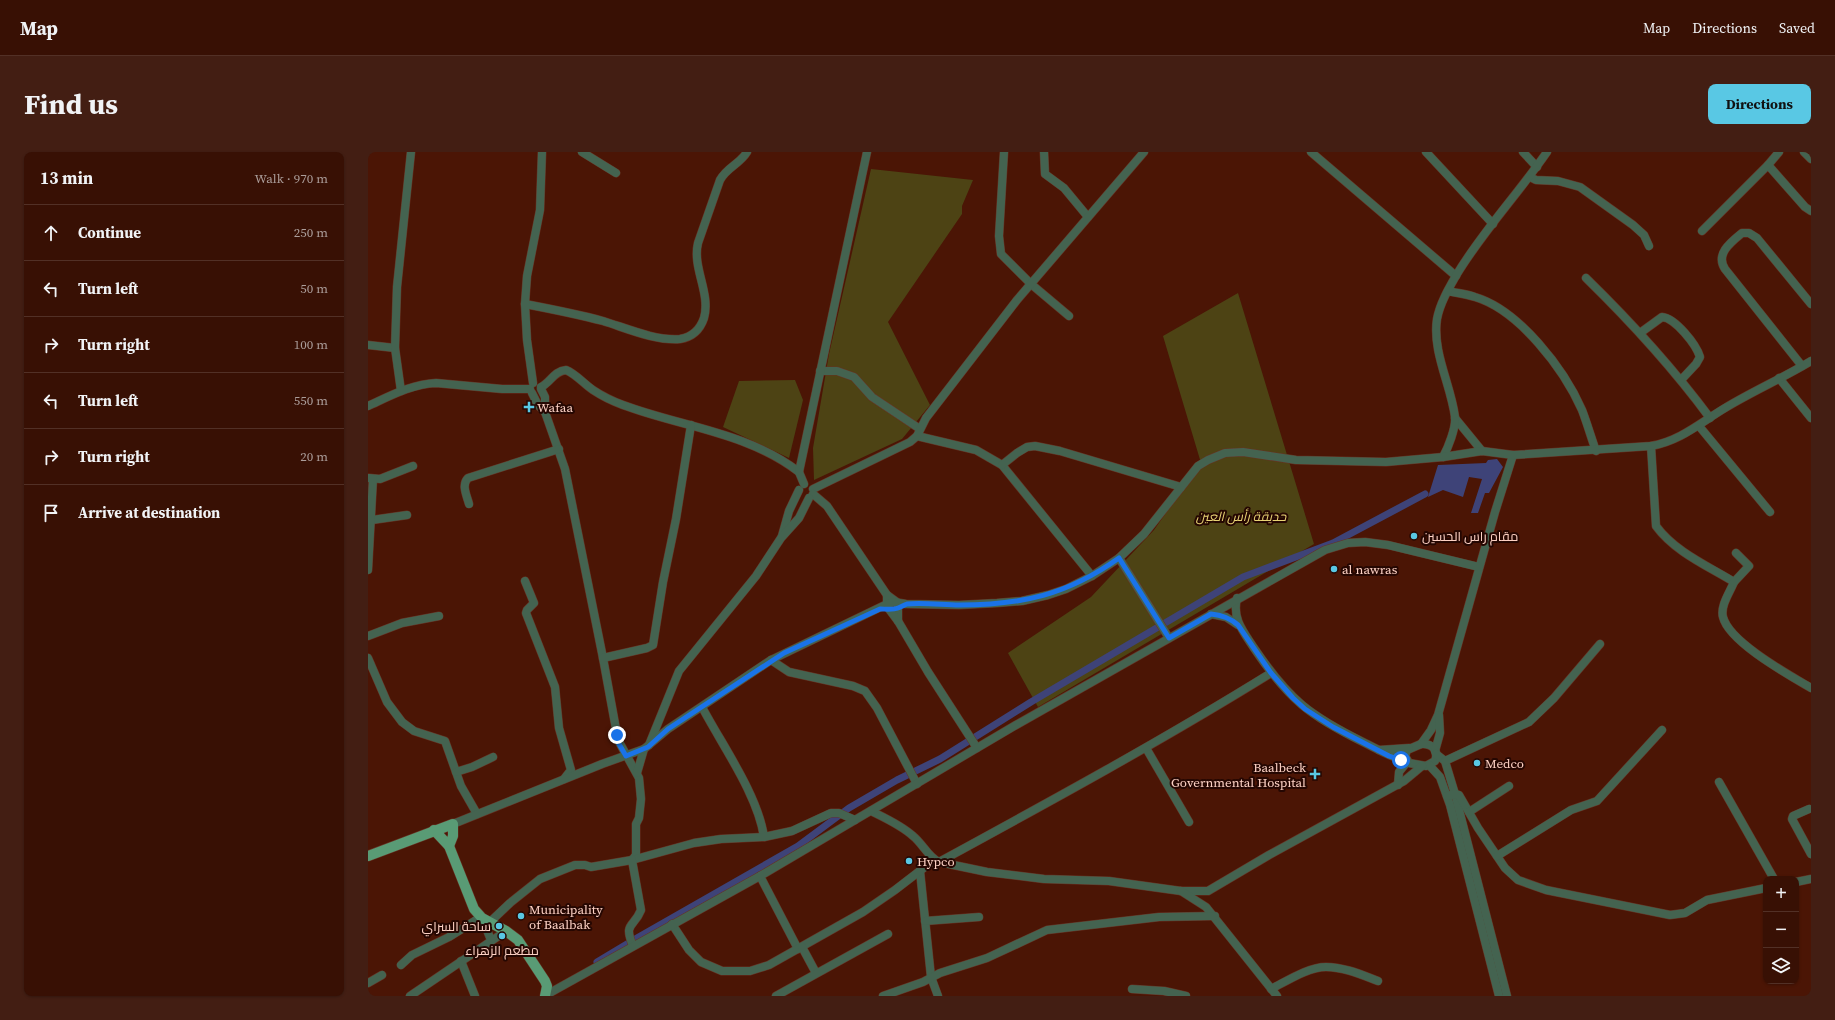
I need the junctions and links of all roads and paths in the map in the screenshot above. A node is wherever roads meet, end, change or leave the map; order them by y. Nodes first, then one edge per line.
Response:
1 (411, 152) edge
2 (542, 152) edge
3 (582, 152) edge
4 (747, 152) edge
5 (867, 152) edge
6 (1004, 152) edge
7 (1044, 152) edge
8 (1144, 152) edge
9 (1311, 152) edge
10 (1426, 152) edge
11 (1523, 152) edge
12 (1547, 152) edge
13 (1779, 152) edge
14 (1804, 152) edge
15 (1811, 159) edge
16 (1768, 165) junction
17 (1537, 166) junction
18 (616, 173) dead end
19 (1530, 177) junction
20 (1811, 211) edge
21 (1088, 217) junction
22 (1493, 224) junction
23 (1702, 231) dead end
24 (1649, 246) dead end
25 (1456, 276) junction
26 (1586, 278) dead end
27 (1031, 284) junction
28 (1448, 291) junction
29 (525, 304) junction
30 (1811, 304) edge
31 (1069, 316) dead end
32 (1640, 333) junction
33 (368, 345) edge
34 (395, 348) junction
35 (1811, 361) edge
36 (1802, 366) junction
37 (820, 372) junction
38 (1779, 378) junction
39 (1681, 380) junction
40 (536, 387) junction
41 (401, 391) junction
42 (368, 406) edge
43 (1455, 418) junction
44 (1710, 418) junction
45 (1811, 418) edge
46 (691, 425) junction
47 (1699, 426) junction
48 (919, 433) junction
49 (1651, 446) junction
50 (559, 450) junction
51 (1482, 451) junction
52 (1596, 451) junction
53 (1513, 455) junction
54 (1443, 457) junction
55 (1002, 465) junction
56 (413, 466) dead end
57 (799, 472) junction
58 (370, 479) edge
59 (802, 487) junction
60 (1181, 487) junction
61 (812, 494) junction
62 (469, 504) dead end
63 (1770, 512) dead end
64 (407, 515) dead end
65 (372, 520) junction
66 (781, 538) junction
67 (1736, 553) dead end
68 (1119, 558) junction
69 (1479, 567) junction
70 (368, 570) edge
71 (1092, 576) junction
72 (525, 581) dead end
73 (1734, 582) junction
74 (887, 595) junction
75 (1237, 598) junction
76 (901, 605) junction
77 (885, 607) junction
78 (1211, 614) junction
79 (439, 616) dead end
80 (898, 621) junction
81 (1238, 625) junction
82 (1167, 635) junction
83 (368, 636) edge
84 (1600, 644) dead end
85 (784, 653) junction
86 (368, 658) edge
87 (603, 658) junction
88 (771, 660) junction
89 (789, 672) junction
90 (1271, 673) junction
91 (1811, 688) edge
92 (702, 707) junction
93 (1438, 715) junction
94 (1662, 730) dead end
95 (1421, 744) junction
96 (646, 748) junction
97 (977, 748) junction
98 (1146, 748) junction
99 (1409, 748) junction
100 (1378, 750) junction
101 (1436, 752) junction
102 (626, 756) junction
103 (1389, 756) junction
104 (493, 757) dead end
105 (1407, 761) junction
106 (1445, 761) junction
107 (1425, 766) junction
108 (456, 772) junction
109 (637, 772) junction
110 (563, 780) junction
111 (1398, 780) junction
112 (1719, 782) dead end
113 (917, 784) junction
114 (1509, 786) dead end
115 (1455, 794) junction
116 (1447, 796) junction
117 (1809, 809) dead end
118 (871, 811) junction
119 (1469, 812) junction
120 (477, 814) junction
121 (855, 820) junction
122 (1189, 822) dead end
123 (453, 824) junction
124 (434, 830) junction
125 (764, 837) junction
126 (449, 846) junction
127 (1811, 854) edge
128 (368, 856) edge
129 (1497, 856) junction
130 (632, 860) junction
131 (937, 861) junction
132 (920, 871) junction
133 (760, 876) junction
134 (1772, 876) edge
135 (1811, 879) edge
136 (1799, 881) edge
137 (1476, 889) junction
138 (1763, 889) edge
139 (1181, 891) junction
140 (1208, 891) junction
141 (1206, 907) junction
142 (1215, 916) junction
143 (978, 917) dead end
144 (484, 919) junction
145 (925, 921) junction
146 (672, 924) junction
147 (506, 931) junction
148 (888, 934) dead end
149 (491, 940) junction
150 (632, 944) junction
151 (800, 948) junction
152 (461, 961) junction
153 (400, 965) dead end
154 (816, 973) junction
155 (382, 974) dead end
156 (932, 977) junction
157 (1378, 981) dead end
158 (368, 983) edge
159 (1271, 989) junction
160 (1132, 990) dead end
161 (546, 995) edge
162 (410, 996) edge
163 (475, 996) edge
164 (776, 996) edge
165 (883, 996) edge
166 (938, 996) edge
167 (1186, 996) edge
168 (1277, 996) edge
169 (1499, 996) edge
170 (1507, 996) edge

1 - 34 street
2 - 29 street
3 - 18 street
4 - 29 street
5 - 37 street
6 - 27 street
7 - 21 street
8 - 21 street
9 - 25 street
10 - 22 street
11 - 17 street
12 - 17 street
13 - 16 street
14 - 15 street
16 - 20 street
16 - 23 street
17 - 19 street
19 - 22 street
19 - 24 street
21 - 27 street
22 - 25 street
25 - 28 street
26 - 32 street
27 - 31 street
27 - 48 street
28 - 43 street
28 - 52 street
29 - 40 street
30 - 36 street
32 - 39 street
32 - 39 street
33 - 34 street
34 - 41 street
35 - 36 street
36 - 38 street
37 - 48 street
37 - 57 street
38 - 44 street
38 - 45 street
39 - 44 street
40 - 41 street
40 - 46 street
40 - 50 street
41 - 42 street
43 - 51 street
43 - 54 street
44 - 47 street
46 - 57 street
46 - 87 street
47 - 49 street
47 - 63 street
48 - 55 street
48 - 61 street
49 - 52 street
49 - 73 street
50 - 62 street
50 - 87 street
51 - 53 street
51 - 54 street
52 - 53 street
53 - 69 street
54 - 60 street
55 - 60 street
55 - 71 street
56 - 58 street
57 - 59 street
58 - 65 street
59 - 61 street
59 - 61 street
59 - 66 street
60 - 68 street
61 - 66 street
61 - 74 street
64 - 65 street
65 - 70 street
66 - 96 street
67 - 73 street
68 - 71 street
68 - 82 street
69 - 75 street
69 - 93 street
71 - 76 street
72 - 110 street
73 - 91 street
74 - 76 street
74 - 77 street
75 - 78 street
75 - 81 street
76 - 77 street
76 - 80 street
77 - 80 street
77 - 85 street
78 - 81 street
78 - 82 street
79 - 83 street
80 - 97 street
81 - 90 street
82 - 97 street
84 - 106 street
85 - 88 street
85 - 89 street
86 - 108 street
87 - 102 street
88 - 89 street
88 - 92 street
89 - 113 street
90 - 98 street
90 - 100 street
92 - 96 street
92 - 125 street
93 - 95 street
93 - 101 street
94 - 129 street
95 - 99 street
95 - 101 street
96 - 102 street
96 - 109 street
97 - 113 street
98 - 122 street
98 - 131 street
99 - 100 street
99 - 105 street
100 - 103 street
101 - 106 street
101 - 107 street
102 - 109 street
102 - 110 street
103 - 105 street
103 - 111 street
104 - 108 street
105 - 107 street
105 - 111 street
106 - 115 street
107 - 111 street
107 - 116 street
108 - 120 street
109 - 130 street
110 - 120 street
111 - 140 street
112 - 134 street
113 - 118 street
114 - 119 street
115 - 116 street
115 - 119 street
115 - 137 street
116 - 137 street
117 - 127 street
118 - 121 street
118 - 131 street
119 - 129 street
120 - 123 street
121 - 125 street
121 - 133 street
123 - 124 main road
123 - 126 main road
124 - 126 main road
124 - 128 main road
125 - 130 street
126 - 144 main road
129 - 138 street
130 - 144 street
130 - 150 street
131 - 132 street
131 - 139 street
132 - 145 street
132 - 151 street
133 - 146 street
133 - 151 street
135 - 136 street
137 - 169 street
137 - 170 street
139 - 140 street
139 - 141 street
140 - 141 street
141 - 142 street
142 - 156 street
142 - 159 street
143 - 145 street
144 - 147 main road
144 - 149 street
144 - 153 street
145 - 156 street
146 - 150 street
146 - 151 street
147 - 149 street
147 - 161 main road
148 - 154 street
149 - 152 street
150 - 161 street
151 - 154 street
152 - 162 street
152 - 163 street
154 - 164 street
155 - 158 street
156 - 165 street
156 - 166 street
157 - 159 street
159 - 168 street
160 - 167 street

